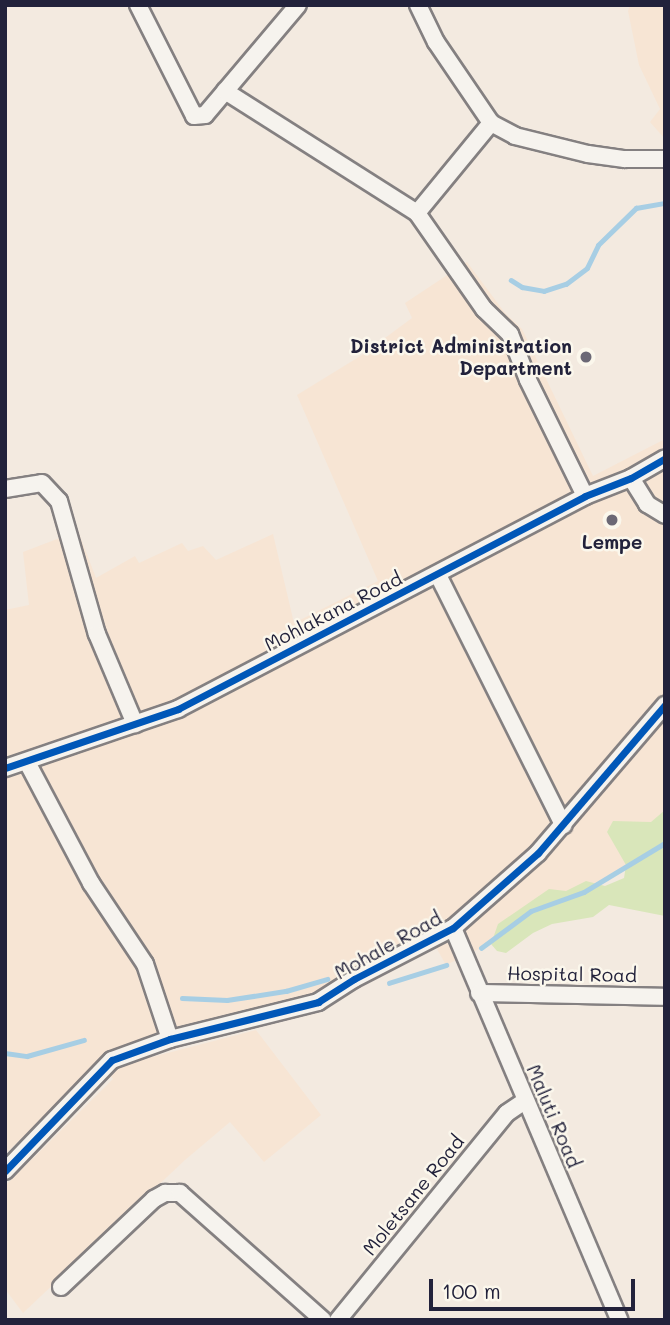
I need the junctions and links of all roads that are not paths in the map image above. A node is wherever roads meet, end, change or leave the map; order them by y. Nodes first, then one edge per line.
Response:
1 (138, 5) edge
2 (298, 5) edge
3 (418, 5) edge
4 (225, 92) junction
5 (491, 123) junction
6 (665, 159) edge
7 (418, 213) junction
8 (665, 458) edge
9 (631, 478) junction
10 (5, 489) edge
11 (585, 496) junction
12 (665, 515) edge
13 (438, 575) junction
14 (665, 705) edge
15 (135, 724) junction
16 (27, 762) junction
17 (5, 768) edge
18 (562, 825) junction
19 (453, 928) junction
20 (479, 993) junction
21 (665, 997) edge
22 (170, 1039) junction
23 (525, 1101) junction
24 (5, 1171) edge
25 (61, 1287) dead end
26 (323, 1320) edge
27 (338, 1320) edge
28 (619, 1320) edge

1 - 4 street
2 - 4 street
3 - 5 street
4 - 7 street
5 - 6 street
5 - 7 street
7 - 11 street
8 - 9 street, Mohlakana Road
9 - 11 street, Mohlakana Road
9 - 12 street
10 - 15 street
11 - 13 street, Mohlakana Road
13 - 15 street, Mohlakana Road
13 - 18 street
14 - 18 street, Mohale Road
15 - 16 street, Mohlakana Road
16 - 17 street, Mohlakana Road
16 - 22 street
18 - 19 street, Mohale Road
19 - 20 street, Maluti Road
19 - 22 street, Mohale Road
20 - 21 street, Hospital Road
20 - 23 street, Maluti Road
22 - 24 street, Mohale Road
23 - 27 street, Moletsane Road
23 - 28 street, Maluti Road
25 - 26 street

